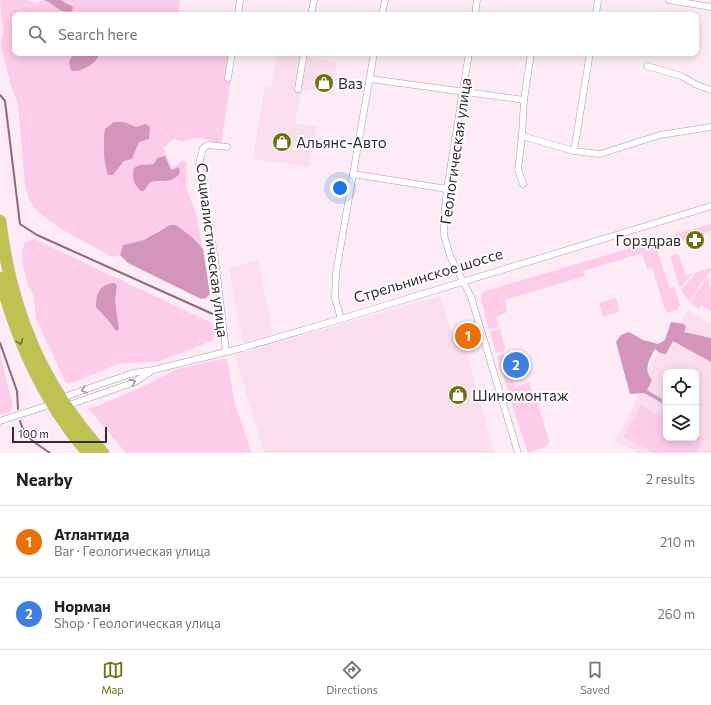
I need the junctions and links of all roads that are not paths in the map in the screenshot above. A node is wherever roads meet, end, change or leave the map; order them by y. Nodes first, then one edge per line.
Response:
1 (240, 0) edge
2 (314, 0) edge
3 (385, 0) edge
4 (477, 0) edge
5 (598, 0) edge
6 (669, 0) edge
7 (711, 7) edge
8 (238, 12) edge
9 (312, 12) edge
10 (383, 12) edge
11 (475, 12) edge
12 (596, 12) edge
13 (232, 56) edge
14 (304, 56) edge
15 (374, 56) edge
16 (468, 56) edge
17 (531, 56) edge
18 (590, 56) edge
19 (647, 66) dead end
20 (228, 78) dead end
21 (370, 79) junction
22 (298, 89) dead end
23 (711, 90) edge
24 (462, 92) junction
25 (524, 100) junction
26 (711, 127) edge
27 (522, 136) junction
28 (227, 147) dead end
29 (574, 151) junction
30 (353, 174) junction
31 (523, 184) dead end
32 (447, 189) junction
33 (711, 206) edge
34 (0, 221) edge
35 (0, 278) edge
36 (463, 281) junction
37 (341, 319) junction
38 (226, 352) junction
39 (153, 370) junction
40 (59, 403) junction
41 (0, 421) edge
42 (88, 453) edge
43 (103, 453) edge
44 (518, 453) edge

1 - 8 street
2 - 9 street
3 - 10 street
4 - 11 street
5 - 12 street
6 - 7 street
13 - 20 street
14 - 22 street
15 - 21 street
16 - 24 street, Геологическая улица
17 - 25 street
18 - 29 street
19 - 23 street
21 - 24 street
21 - 30 street
24 - 25 street
24 - 32 street, Геологическая улица
25 - 27 street
26 - 29 street
27 - 29 street
27 - 31 street
28 - 38 street, Социалистическая улица
30 - 32 street
30 - 37 street
32 - 36 street, Геологическая улица
33 - 36 street, Стрельнинское шоссе
34 - 40 highway
35 -> 40 highway
36 - 37 street, Стрельнинское шоссе
36 - 44 street, Геологическая улица
37 - 38 street, Стрельнинское шоссе
38 - 39 street, Стрельнинское шоссе
39 -> 40 street, Стрельнинское шоссе
40 -> 39 street, Стрельнинское шоссе
40 - 41 street, Стрельнинское шоссе
40 - 42 highway
40 - 43 highway

